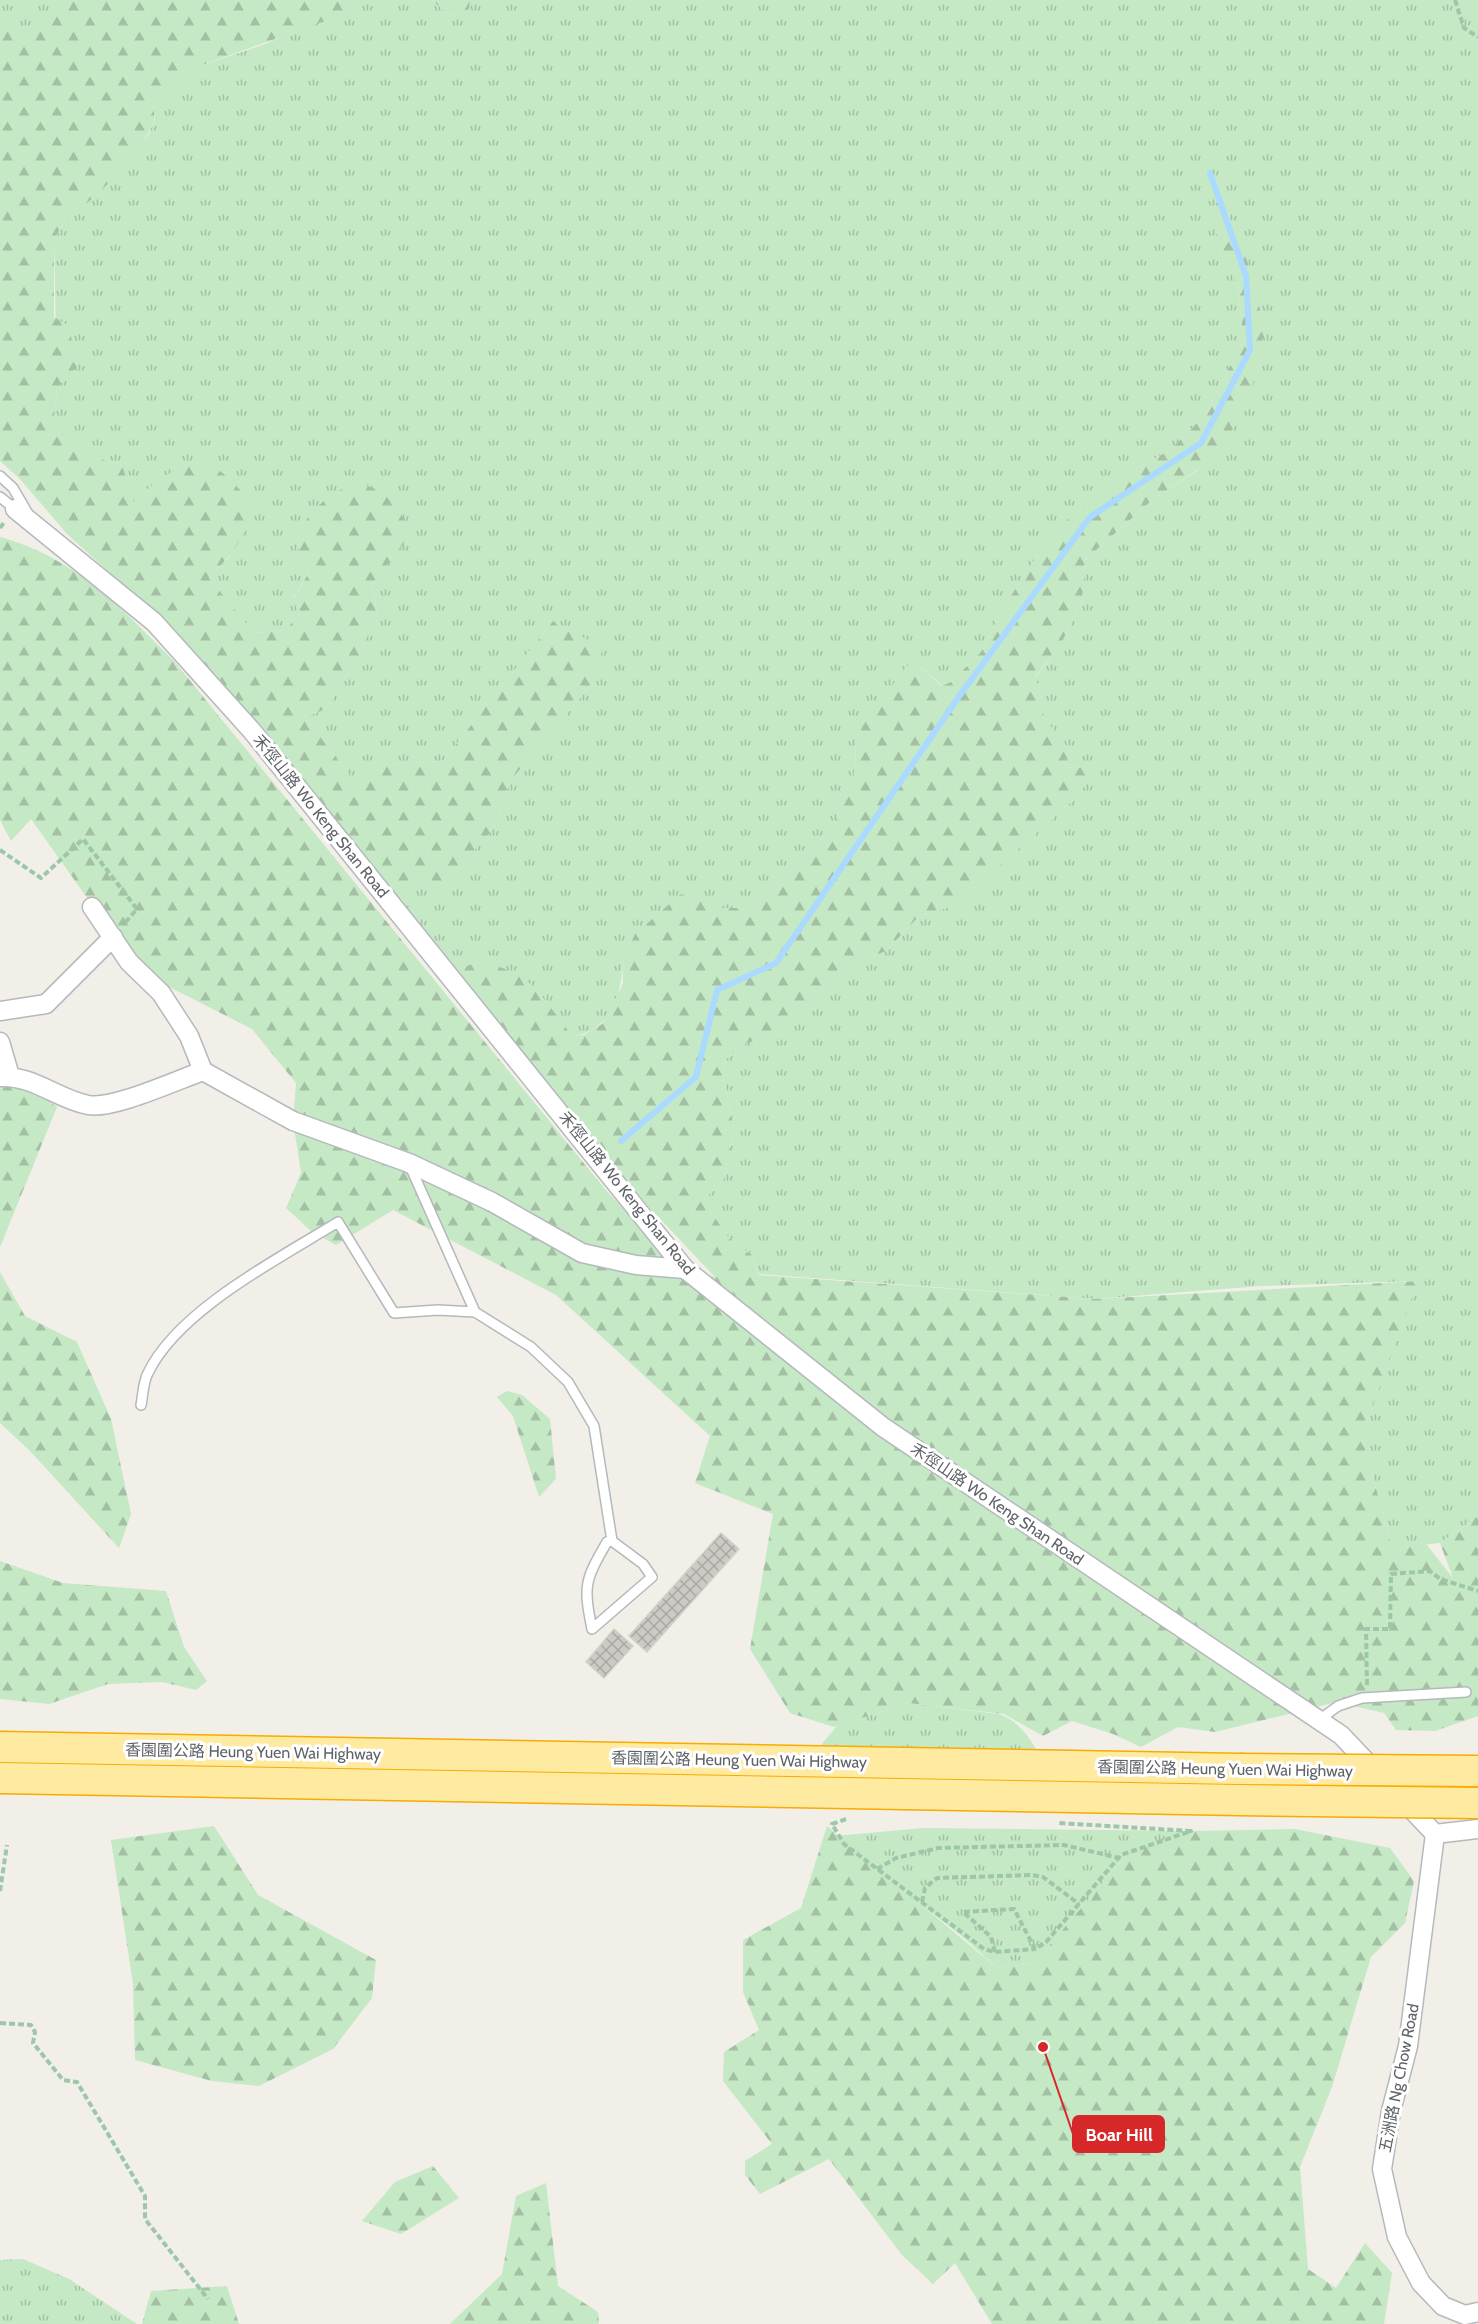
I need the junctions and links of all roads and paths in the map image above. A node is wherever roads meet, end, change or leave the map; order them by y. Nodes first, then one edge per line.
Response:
1 (1455, 0) edge
2 (1478, 37) edge
3 (0, 476) edge
4 (0, 497) edge
5 (8, 507) edge
6 (32, 521) junction
7 (0, 850) edge
8 (92, 907) dead end
9 (113, 937) junction
10 (0, 1011) edge
11 (0, 1042) edge
12 (203, 1071) junction
13 (5, 1076) edge
14 (409, 1164) junction
15 (685, 1269) junction
16 (475, 1312) junction
17 (141, 1405) dead end
18 (612, 1542) junction
19 (1478, 1591) edge
20 (1466, 1692) dead end
21 (1367, 1697) junction
22 (1319, 1720) junction
23 (0, 1747) edge
24 (1478, 1771) edge
25 (0, 1778) edge
26 (1478, 1803) edge
27 (850, 1819) dead end
28 (1050, 1822) dead end
29 (1478, 1830) edge
30 (1435, 1834) junction
31 (7, 1845) dead end
32 (1119, 1858) junction
33 (877, 1869) junction
34 (0, 1891) edge
35 (922, 1902) junction
36 (1079, 1904) junction
37 (1035, 1949) junction
38 (995, 1952) junction
39 (0, 2023) edge
40 (208, 2299) dead end
41 (1468, 2317) edge

1 - 2 path
3 - 6 lane
4 - 5 lane
5 - 6 street, 禾徑山路 Wo Keng Shan Road
6 - 15 street, 禾徑山路 Wo Keng Shan Road
7 - 9 path
8 - 9 street
9 - 10 street
9 - 12 street
11 - 13 street
12 - 13 street
12 - 14 street
14 - 15 street
14 - 16 lane
15 - 22 street, 禾徑山路 Wo Keng Shan Road
16 - 17 lane
16 - 18 lane
18 - 18 lane
19 - 21 path
20 - 21 lane
21 - 22 lane
22 - 30 street, 禾徑山路 Wo Keng Shan Road
23 - 24 highway, 香園圍公路 Heung Yuen Wai Highway, bridge
25 - 26 highway, 香園圍公路 Heung Yuen Wai Highway, bridge
27 - 33 path
28 - 32 path
29 - 30 street
30 - 41 street, 五洲路 Ng Chow Road
31 - 34 path
32 - 33 path
32 - 36 path
33 - 35 path
35 - 36 path
35 - 38 path
36 - 37 path
37 - 38 path
37 - 38 path
39 - 40 path

